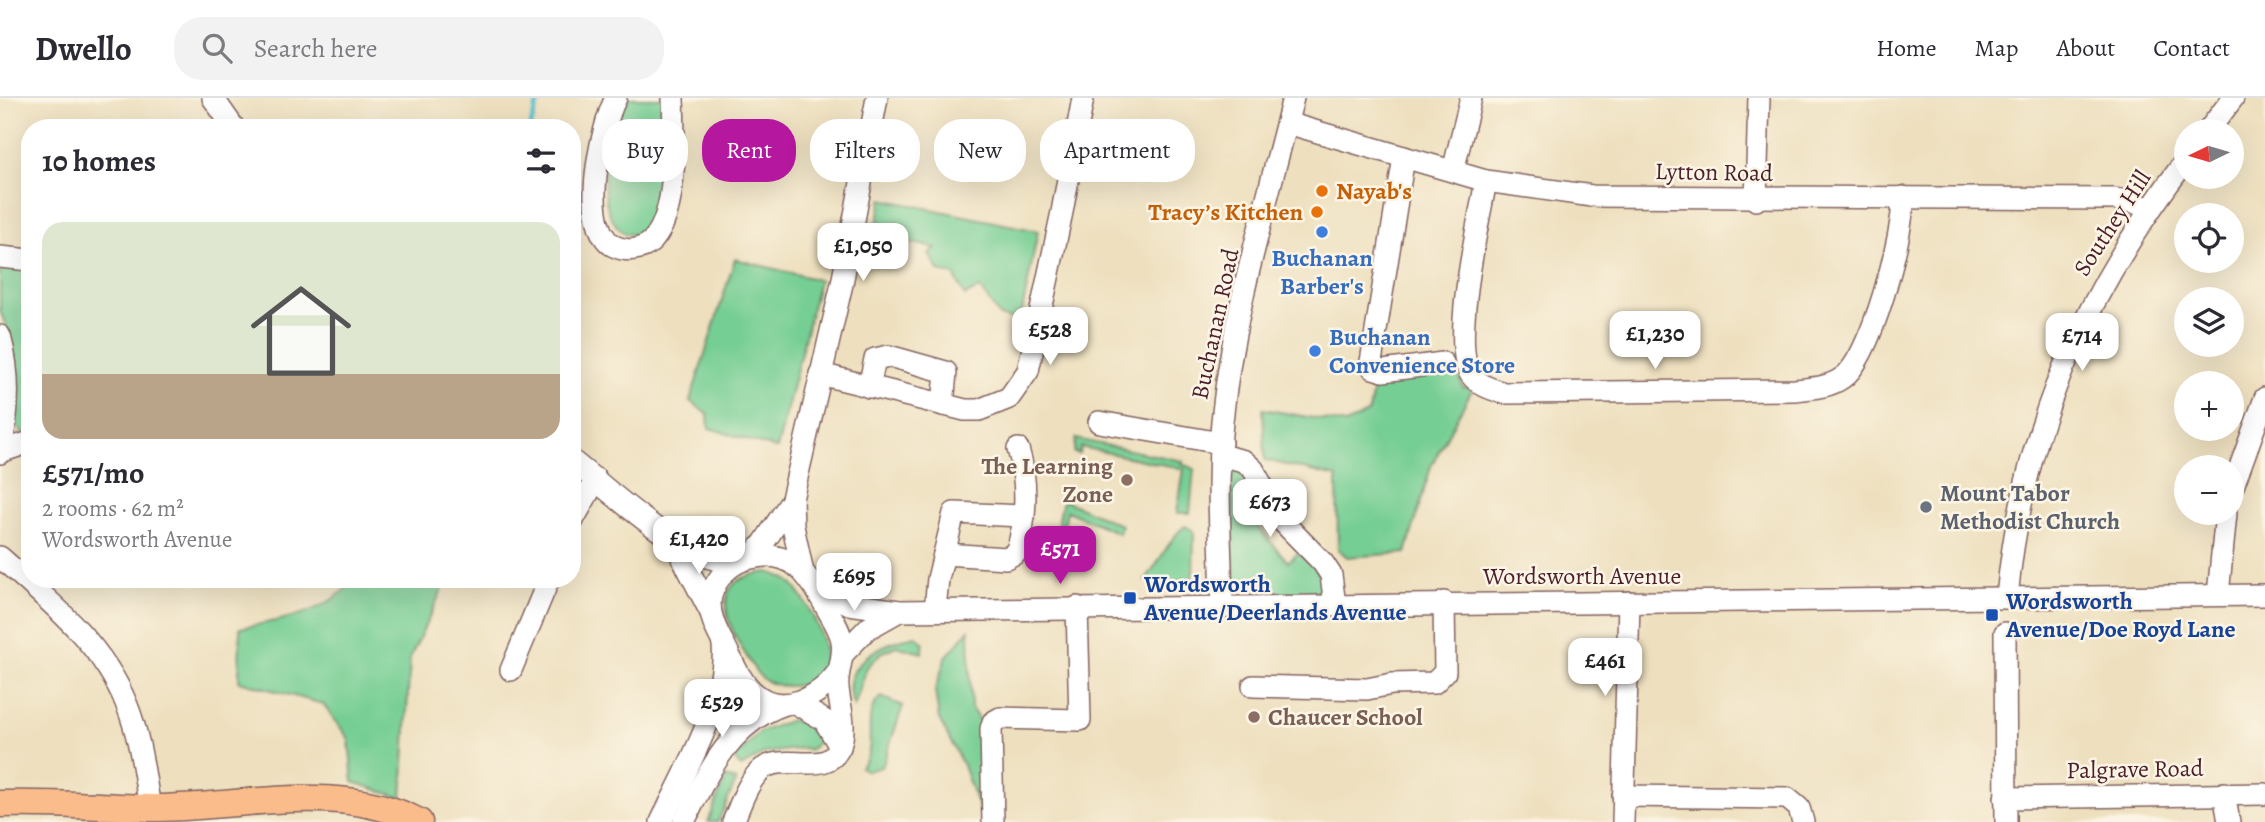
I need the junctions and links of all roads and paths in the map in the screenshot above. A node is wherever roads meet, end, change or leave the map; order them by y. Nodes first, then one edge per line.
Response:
1 (213, 98) edge
2 (616, 98) edge
3 (673, 98) edge
4 (877, 98) edge
5 (1083, 98) edge
6 (1293, 98) edge
7 (1471, 98) edge
8 (1759, 98) edge
9 (2233, 98) edge
10 (228, 119) edge
11 (2217, 119) edge
12 (1287, 123) junction
13 (1404, 157) junction
14 (1453, 171) junction
15 (2174, 176) edge
16 (1486, 181) junction
17 (1903, 197) junction
18 (1756, 200) junction
19 (2149, 209) junction
20 (0, 257) edge
21 (21, 259) edge
22 (0, 336) edge
23 (1443, 363) dead end
24 (820, 374) junction
25 (869, 387) junction
26 (2265, 398) edge
27 (943, 405) junction
28 (1099, 422) dead end
29 (21, 445) edge
30 (1018, 449) dead end
31 (1221, 449) junction
32 (0, 452) edge
33 (2244, 456) edge
34 (581, 468) edge
35 (596, 479) junction
36 (792, 499) junction
37 (581, 506) edge
38 (1023, 516) junction
39 (2225, 525) edge
40 (672, 538) junction
41 (944, 554) junction
42 (0, 557) edge
43 (742, 561) junction
44 (802, 568) junction
45 (21, 577) edge
46 (816, 587) junction
47 (33, 588) edge
48 (544, 588) edge
49 (2218, 595) junction
50 (2265, 595) edge
51 (2007, 598) junction
52 (1444, 602) junction
53 (1629, 602) junction
54 (1335, 605) junction
55 (1222, 606) junction
56 (1077, 607) junction
57 (935, 610) junction
58 (899, 611) junction
59 (711, 612) junction
60 (2005, 633) dead end
61 (723, 644) junction
62 (840, 663) junction
63 (511, 670) dead end
64 (1253, 686) dead end
65 (790, 703) junction
66 (840, 747) junction
67 (2224, 793) junction
68 (2265, 794) edge
69 (1623, 796) junction
70 (2005, 798) junction
71 (0, 804) edge
72 (150, 808) junction
73 (60, 813) edge
74 (419, 822) edge
75 (661, 822) edge
76 (684, 822) edge
77 (733, 822) edge
78 (993, 822) edge
79 (1623, 822) edge
80 (1803, 822) edge
81 (2006, 822) edge
82 (2229, 822) edge

1 - 10 street
2 - 3 street
4 - 24 street
5 - 27 street
6 - 12 street, Buchanan Road
7 - 14 street
8 - 18 street
9 - 11 street
12 - 13 street, Lytton Road
12 - 31 street, Buchanan Road
13 - 14 street, Lytton Road
13 - 23 street
14 - 16 street, Lytton Road
15 - 19 street, Southey Hill
16 - 17 street
16 - 18 street, Lytton Road
17 - 18 street, Lytton Road
17 - 19 street, Lytton Road
19 - 51 street, Southey Hill
20 - 21 street
22 - 32 street
24 - 25 street
24 - 36 street
25 - 27 street
25 - 27 street
26 - 33 street
28 - 31 street
29 - 32 street
30 - 38 street
31 - 54 street
31 - 55 street, Buchanan Road
34 - 35 street
35 - 37 street
35 - 40 street
36 - 43 street
36 - 44 street
38 - 41 street
38 - 41 street
39 - 49 street
40 - 43 street
40 - 59 street
41 - 57 street
42 - 45 street
43 - 44 street
43 - 59 street
44 - 46 street
46 - 58 street, Wordsworth Avenue
46 - 62 street
47 - 72 street
48 - 63 street
49 - 50 street, Wordsworth Avenue
49 - 51 street, Wordsworth Avenue
51 - 53 street, Wordsworth Avenue
52 - 53 street, Wordsworth Avenue
52 - 54 street, Wordsworth Avenue
52 - 64 street
53 - 69 street
54 - 55 street, Wordsworth Avenue
55 - 56 street, Wordsworth Avenue
56 - 57 street, Wordsworth Avenue
56 - 78 street
57 - 58 street, Wordsworth Avenue
58 - 62 street, Wordsworth Avenue
59 - 61 street
60 - 70 street
61 - 65 street
61 - 75 street
62 - 65 street
62 - 66 street
65 - 66 street
65 - 76 street
66 - 77 street
67 - 68 street, Palgrave Road
67 - 70 street, Palgrave Road
67 - 82 street
69 - 79 street
69 - 80 street
70 - 81 street
71 - 73 main road
72 - 73 main road
72 - 74 main road

